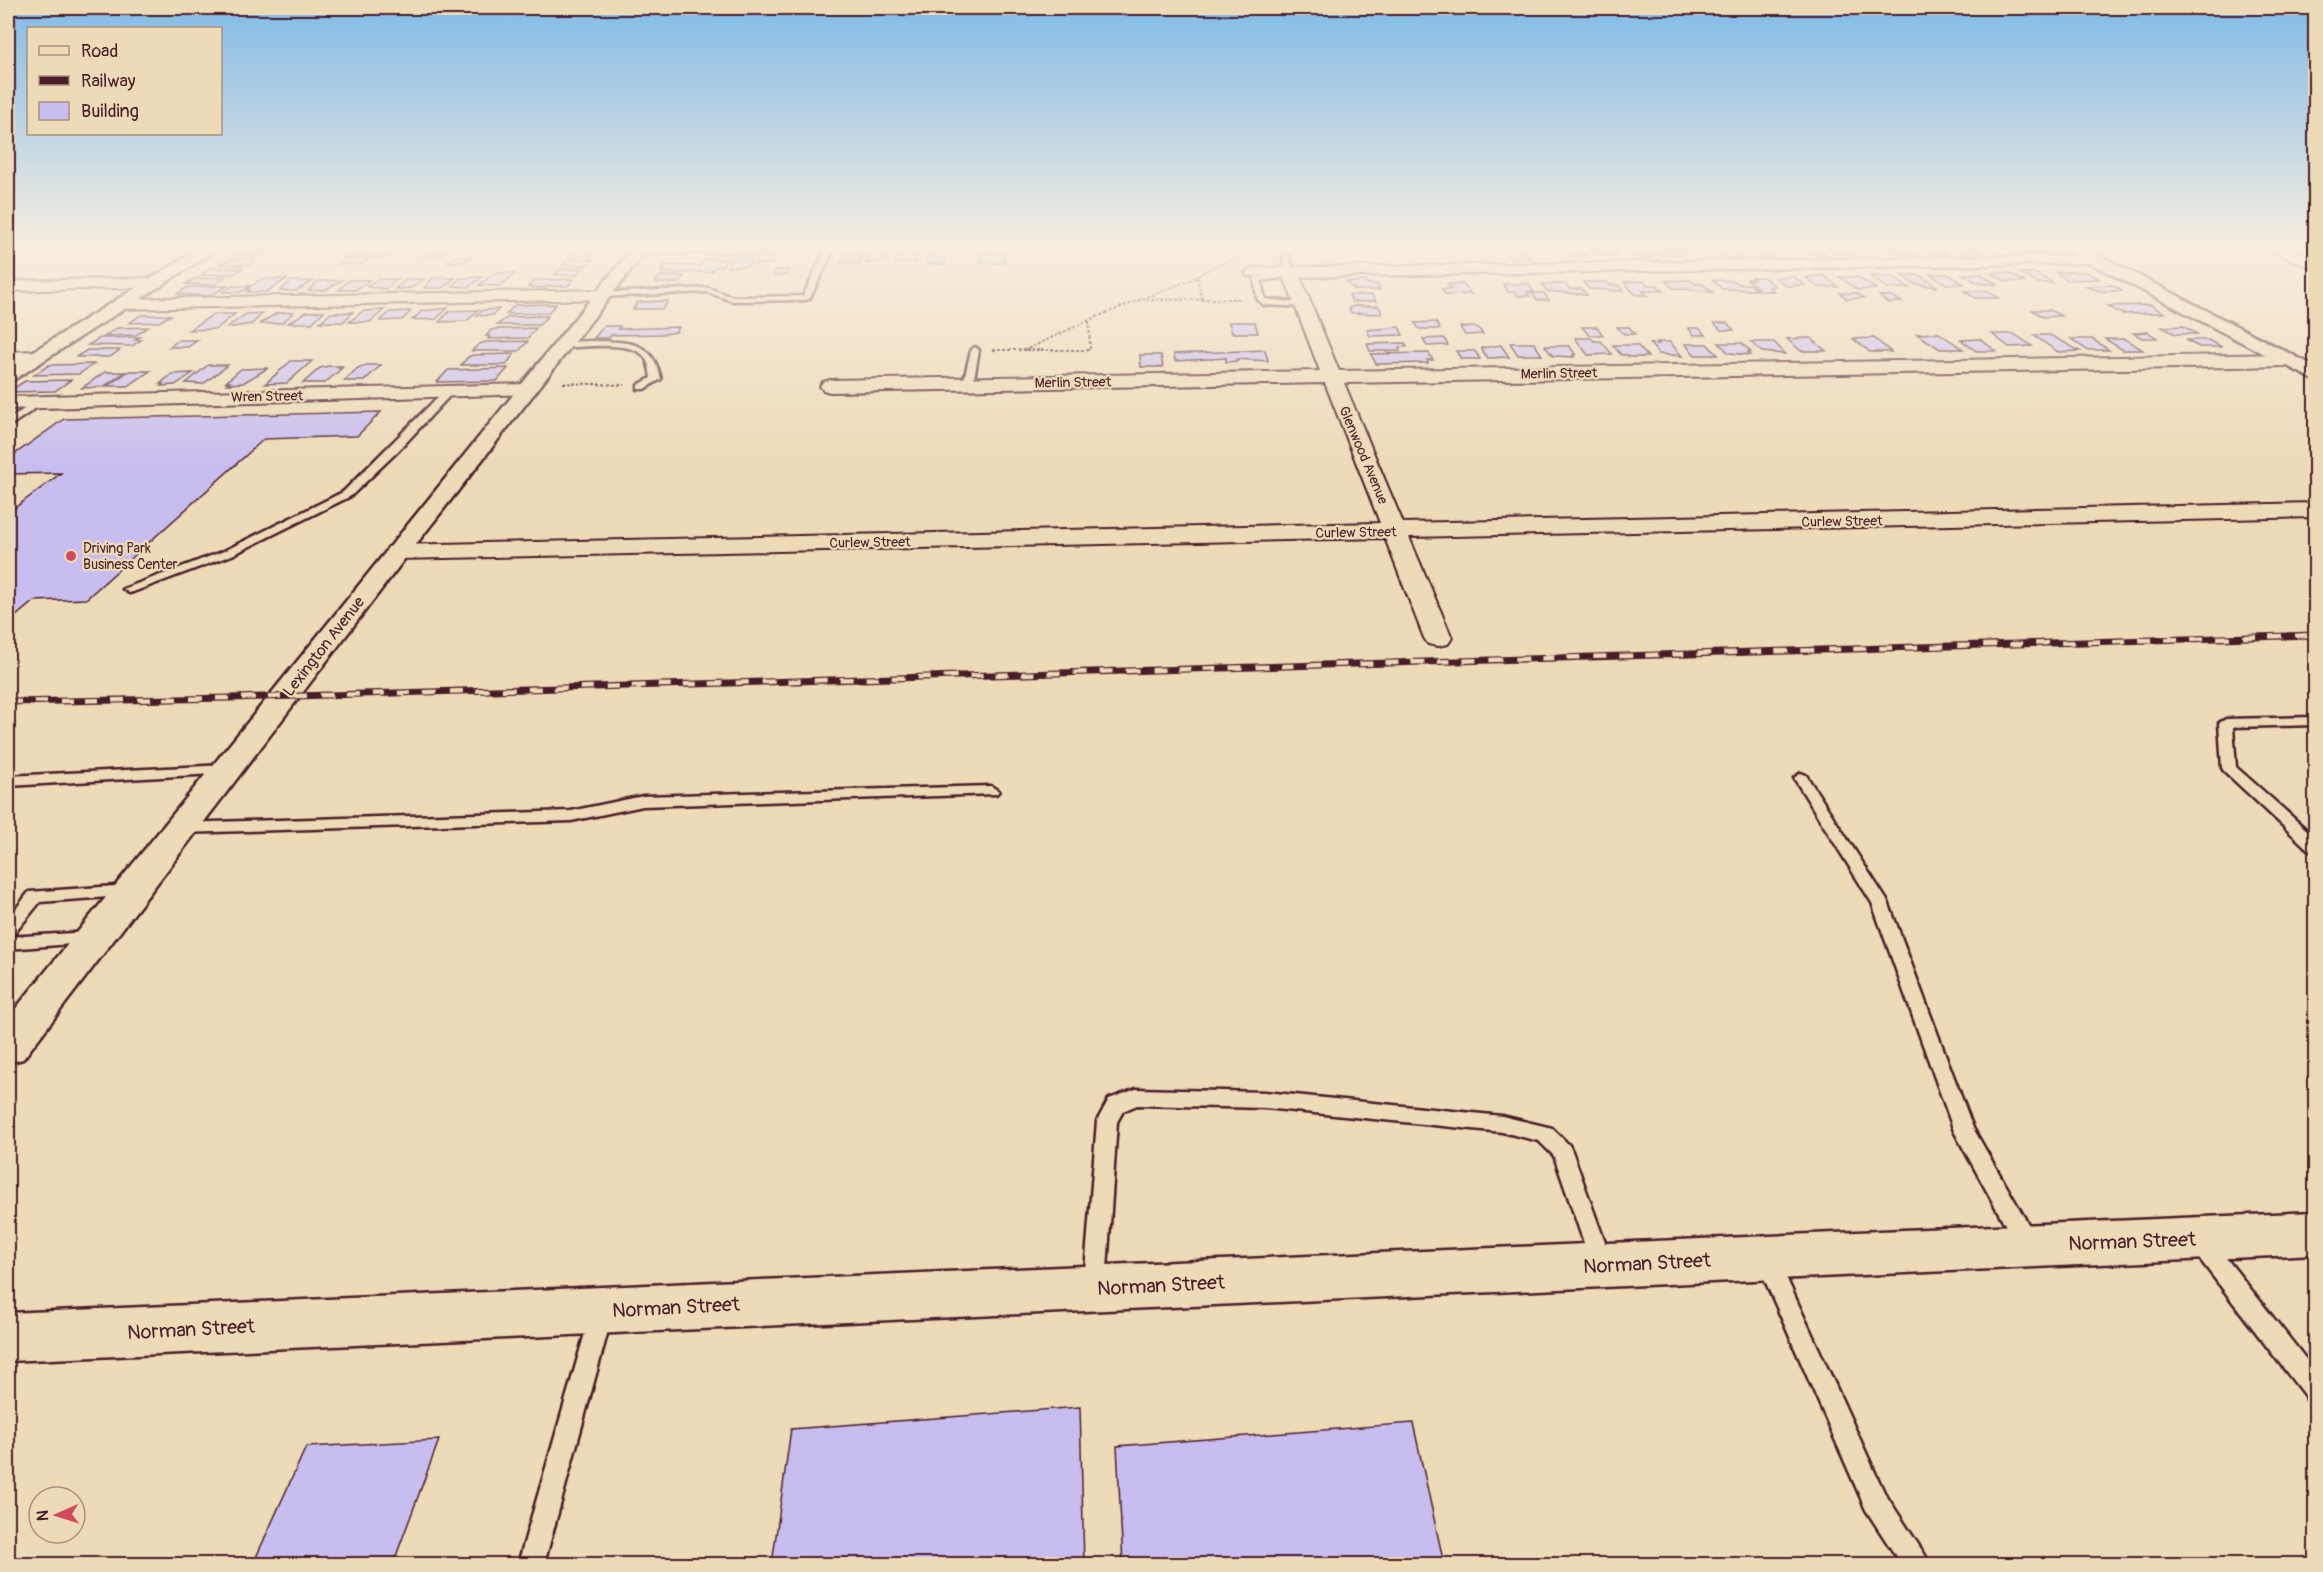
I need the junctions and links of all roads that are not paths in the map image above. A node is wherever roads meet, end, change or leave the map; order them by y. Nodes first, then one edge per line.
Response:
1 (95, 320) edge
2 (582, 320) edge
3 (1308, 320) edge
4 (2212, 320) edge
5 (562, 345) junction
6 (975, 350) road end
7 (36, 357) junction
8 (8, 358) edge
9 (2288, 360) junction
10 (8, 375) edge
11 (2316, 375) edge
12 (1332, 377) junction
13 (968, 384) junction
14 (529, 386) junction
15 (830, 386) dead end
16 (641, 387) road end
17 (447, 392) junction
18 (40, 402) junction
19 (8, 403) edge
20 (8, 424) edge
21 (2316, 510) edge
22 (1396, 531) junction
23 (397, 552) junction
24 (129, 589) dead end
25 (1438, 638) dead end
26 (2316, 721) edge
27 (225, 770) junction
28 (1801, 778) dead end
29 (8, 781) edge
30 (992, 791) dead end
31 (180, 828) junction
32 (2316, 848) edge
33 (130, 891) junction
34 (8, 930) edge
35 (93, 938) junction
36 (8, 943) edge
37 (8, 1047) edge
38 (2316, 1233) edge
39 (2196, 1238) junction
40 (2028, 1245) junction
41 (1766, 1257) junction
42 (1602, 1265) junction
43 (1095, 1288) junction
44 (603, 1310) junction
45 (8, 1337) edge
46 (2316, 1392) edge
47 (531, 1564) edge
48 (1916, 1564) edge

1 - 7 street
2 - 5 street, Lexington Avenue
3 - 12 street, Glenwood Avenue
4 - 9 street
5 - 14 street, Lexington Avenue
5 - 16 lane
6 - 13 lane
7 - 8 street
7 - 10 street
9 - 11 street
9 - 12 street, Merlin Street
12 - 13 street, Merlin Street
12 - 22 street, Glenwood Avenue
13 - 15 street, Merlin Street
14 - 17 street, Wren Street
14 - 23 street, Lexington Avenue
17 - 18 street, Wren Street
17 - 24 lane
18 - 19 street, Wren Street
18 - 20 lane
21 - 22 street, Curlew Street
22 - 23 street, Curlew Street
22 - 25 street, Glenwood Avenue
23 - 27 street, Lexington Avenue
26 - 32 lane
27 - 29 lane
27 - 31 street, Lexington Avenue
28 - 40 lane
30 - 31 lane
31 - 33 street, Lexington Avenue
33 - 34 lane
33 - 35 street, Lexington Avenue
35 - 36 lane
35 - 37 street, Lexington Avenue
38 - 39 street, Norman Street
39 - 40 street, Norman Street
39 - 46 lane
40 - 41 street, Norman Street
41 - 42 street, Norman Street
41 - 48 lane
42 - 43 street, Norman Street
42 - 43 lane
43 - 44 street, Norman Street
44 - 45 street, Norman Street
44 - 47 lane

